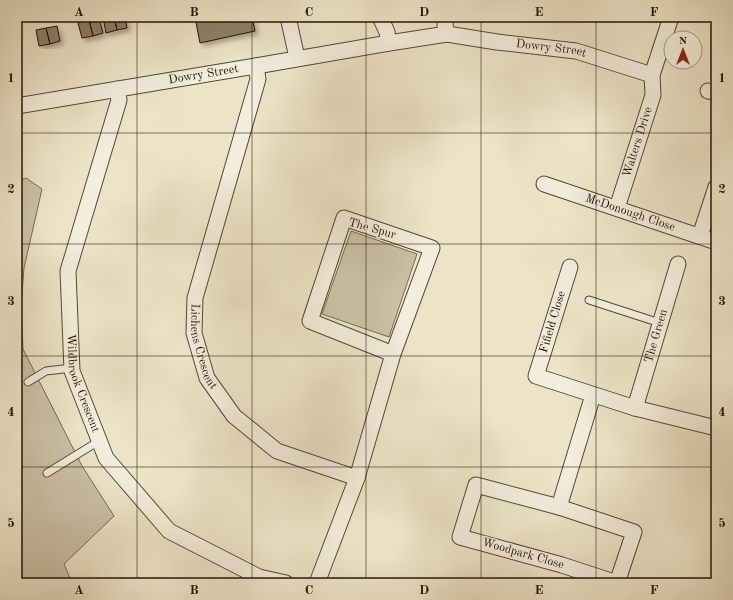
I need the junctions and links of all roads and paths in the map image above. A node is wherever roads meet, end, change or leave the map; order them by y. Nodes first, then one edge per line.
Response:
1 (288, 17) edge
2 (380, 17) edge
3 (446, 17) edge
4 (670, 17) edge
5 (447, 34) junction
6 (389, 42) junction
7 (297, 58) junction
8 (256, 66) junction
9 (652, 75) junction
10 (117, 89) junction
11 (17, 106) edge
12 (544, 184) dead end
13 (716, 187) edge
14 (618, 208) junction
15 (700, 236) junction
16 (716, 242) edge
17 (678, 264) dead end
18 (570, 267) dead end
19 (589, 300) dead end
20 (660, 324) junction
21 (393, 354) junction
22 (72, 368) junction
23 (28, 382) dead end
24 (593, 395) junction
25 (634, 408) junction
26 (716, 428) edge
27 (99, 441) junction
28 (47, 473) dead end
29 (357, 478) junction
30 (559, 507) junction
31 (258, 580) edge
32 (286, 583) edge
33 (317, 583) edge

1 - 7 street
2 - 6 street
3 - 5 street
4 - 9 street
5 - 6 street, Dowry Street
5 - 9 street, Dowry Street
6 - 7 street, Dowry Street
7 - 8 street, Dowry Street
8 - 10 street, Dowry Street
8 - 29 street, Lichens Crescent
9 - 14 street, Walters Drive
10 - 11 street, Dowry Street
10 - 22 street, Wildbrook Crescent
12 - 14 street, McDonough Close
13 - 15 street
14 - 15 street, McDonough Close
15 - 16 street, McDonough Close
17 - 20 street, The Green
18 - 24 street, Fifield Close
19 - 20 lane
20 - 25 street, The Green
21 - 21 street, The Spur
21 - 29 street, The Spur
22 - 23 lane
22 - 27 street, Wildbrook Crescent
24 - 25 street
24 - 30 street
25 - 26 street
27 - 28 lane
27 - 31 street, Wildbrook Crescent
29 - 33 street, The Spur
30 - 30 street, Woodpark Close
31 - 32 street, Wildbrook Crescent

